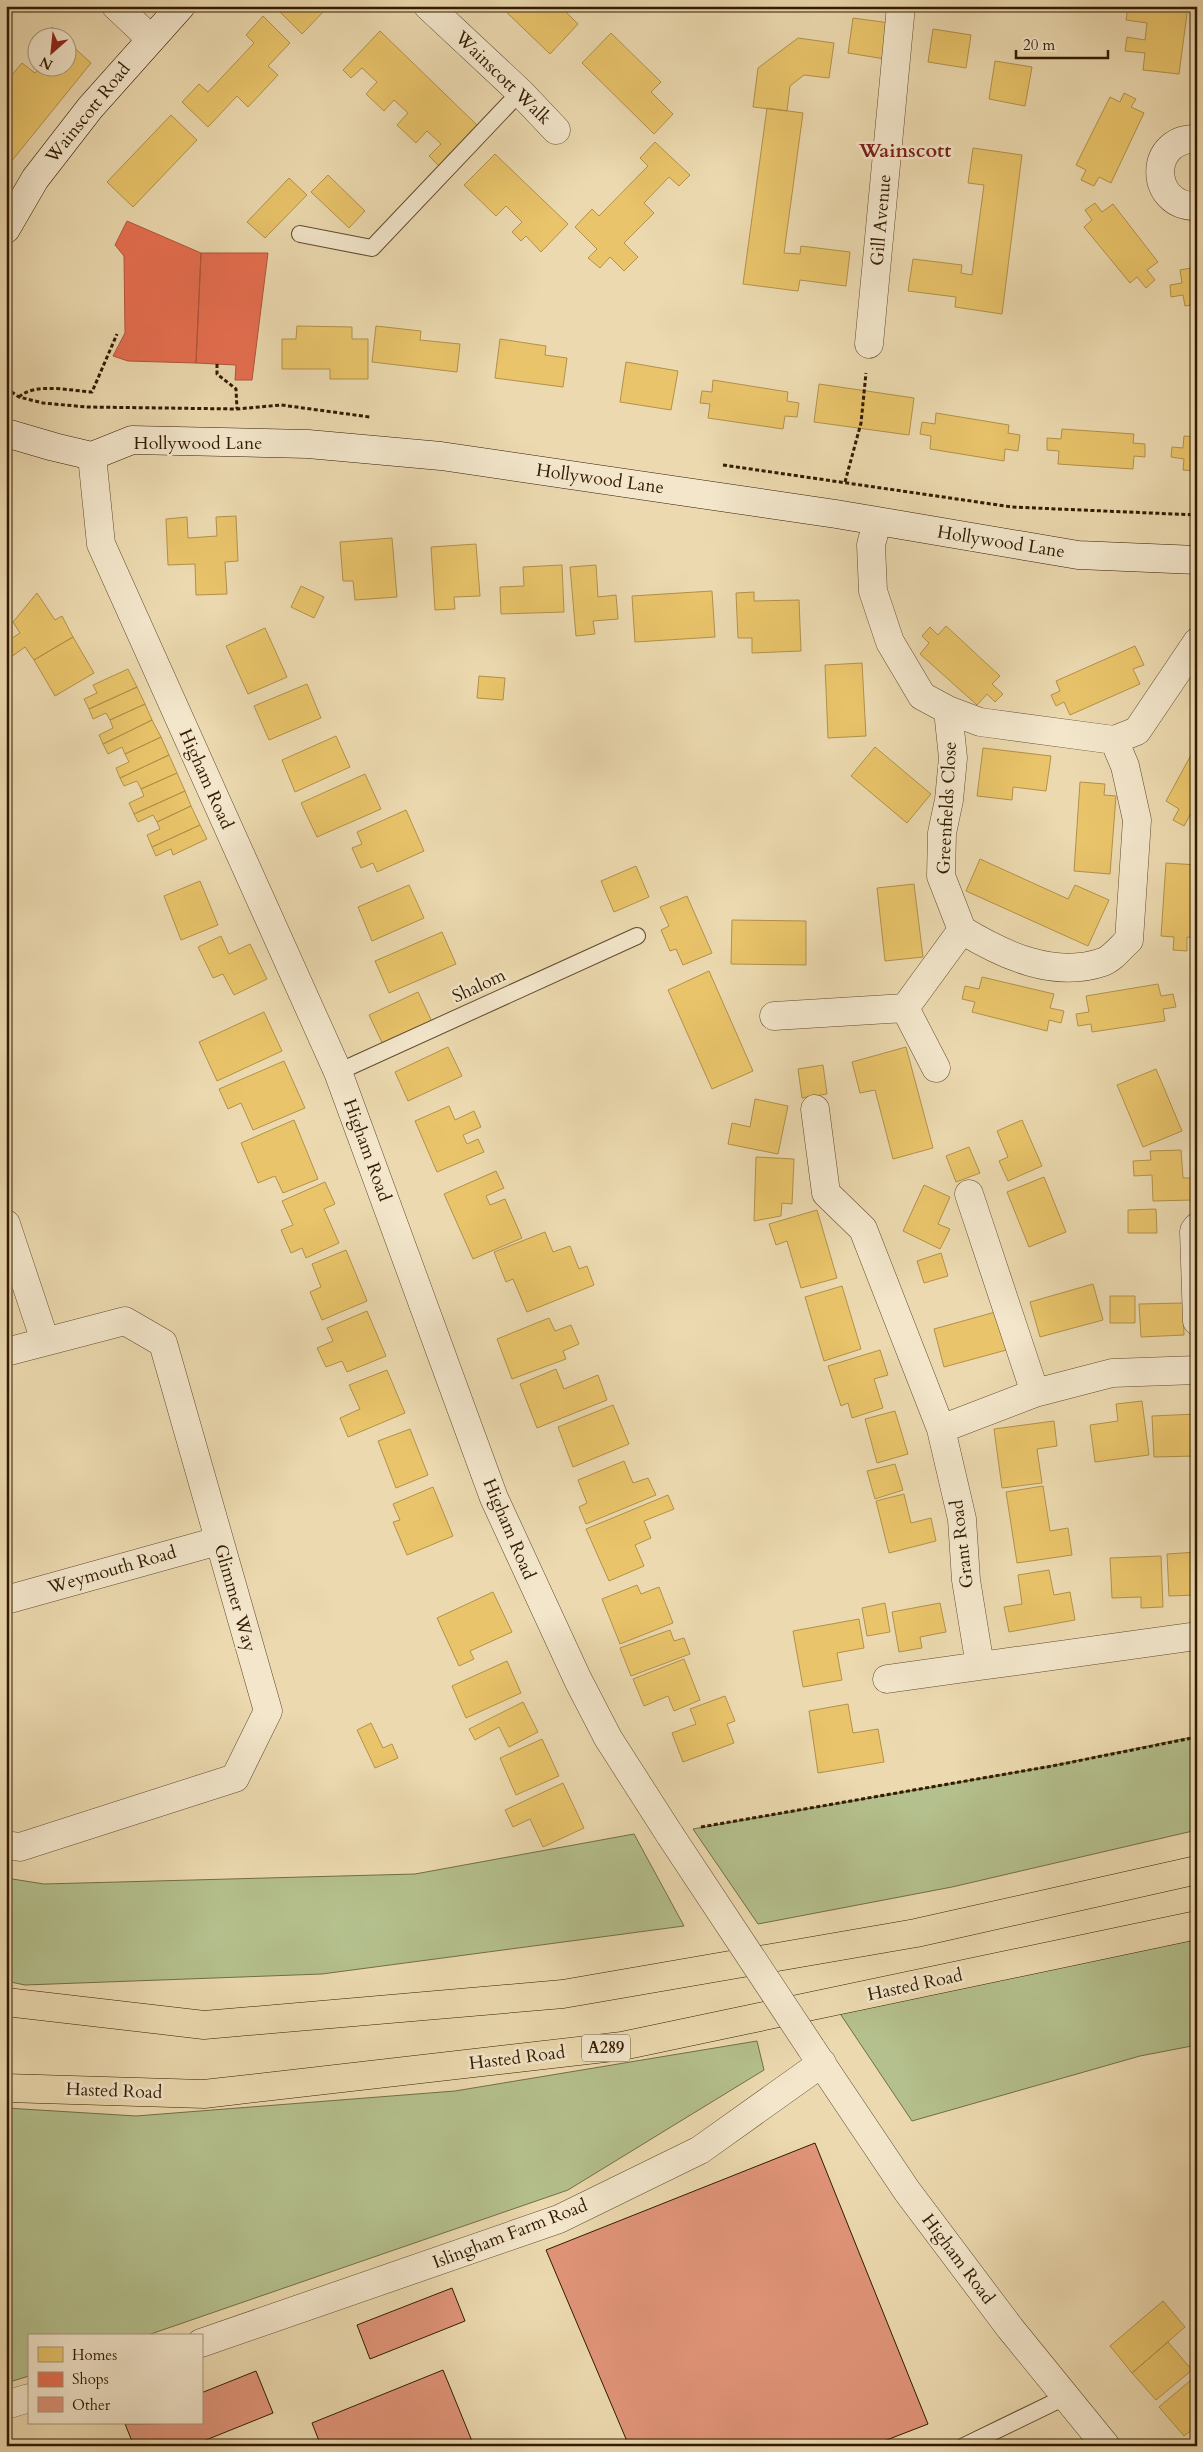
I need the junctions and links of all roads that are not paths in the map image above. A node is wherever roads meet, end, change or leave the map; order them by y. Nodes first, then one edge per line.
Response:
1 (116, 6) edge
2 (181, 6) edge
3 (428, 6) edge
4 (901, 6) edge
5 (151, 39) junction
6 (520, 92) junction
7 (556, 130) dead end
8 (1197, 139) edge
9 (1197, 206) edge
10 (6, 228) edge
11 (300, 234) dead end
12 (869, 344) road end
13 (6, 433) edge
14 (92, 456) junction
15 (876, 522) junction
16 (1197, 560) edge
17 (1197, 642) edge
18 (948, 710) junction
19 (1114, 740) junction
20 (962, 930) junction
21 (637, 936) dead end
22 (905, 1008) junction
23 (774, 1016) dead end
24 (936, 1068) dead end
25 (338, 1072) junction
26 (815, 1109) dead end
27 (969, 1194) dead end
28 (6, 1224) edge
29 (1197, 1226) edge
30 (1197, 1321) edge
31 (45, 1341) junction
32 (6, 1352) edge
33 (1197, 1370) edge
34 (1035, 1393) junction
35 (941, 1429) junction
36 (218, 1541) junction
37 (6, 1600) edge
38 (1197, 1636) edge
39 (980, 1666) junction
40 (887, 1679) dead end
41 (6, 1846) edge
42 (1197, 1870) edge
43 (1197, 1925) edge
44 (6, 2002) edge
45 (817, 2056) junction
46 (6, 2088) edge
47 (202, 2344) edge
48 (1065, 2396) junction
49 (28, 2398) edge
50 (6, 2405) edge
51 (964, 2446) edge
52 (1106, 2446) edge

1 - 5 street
2 - 5 street, Wainscott Road
3 - 6 street, Wainscott Walk
4 - 12 street, Gill Avenue
5 - 10 street, Wainscott Road
6 - 7 street, Wainscott Walk
6 - 11 lane
8 - 9 street
13 - 14 street
14 - 15 street, Hollywood Lane
14 - 25 street, Higham Road
15 - 16 street, Hollywood Lane
15 - 18 street
17 - 19 street
18 - 19 street
18 - 20 street, Greenfields Close
19 - 20 street
20 - 22 street
21 - 25 lane, Shalom
22 - 23 street
22 - 24 street
25 - 45 street, Higham Road, bridge
26 - 35 street, Grant Road
27 - 34 street
28 - 31 street
29 - 30 street
31 - 32 street, Glimmer Way
31 - 36 street, Glimmer Way
33 - 34 street
34 - 35 street
35 - 39 street, Grant Road
36 - 37 street, Weymouth Road
36 - 41 street, Glimmer Way
38 - 39 street
39 - 40 street
42 - 44 main road
43 - 46 main road, Hasted Road / A289
45 - 47 street, Islingham Farm Road
45 - 48 street, Higham Road
48 - 51 lane
48 - 52 street, Higham Road
49 - 50 street

